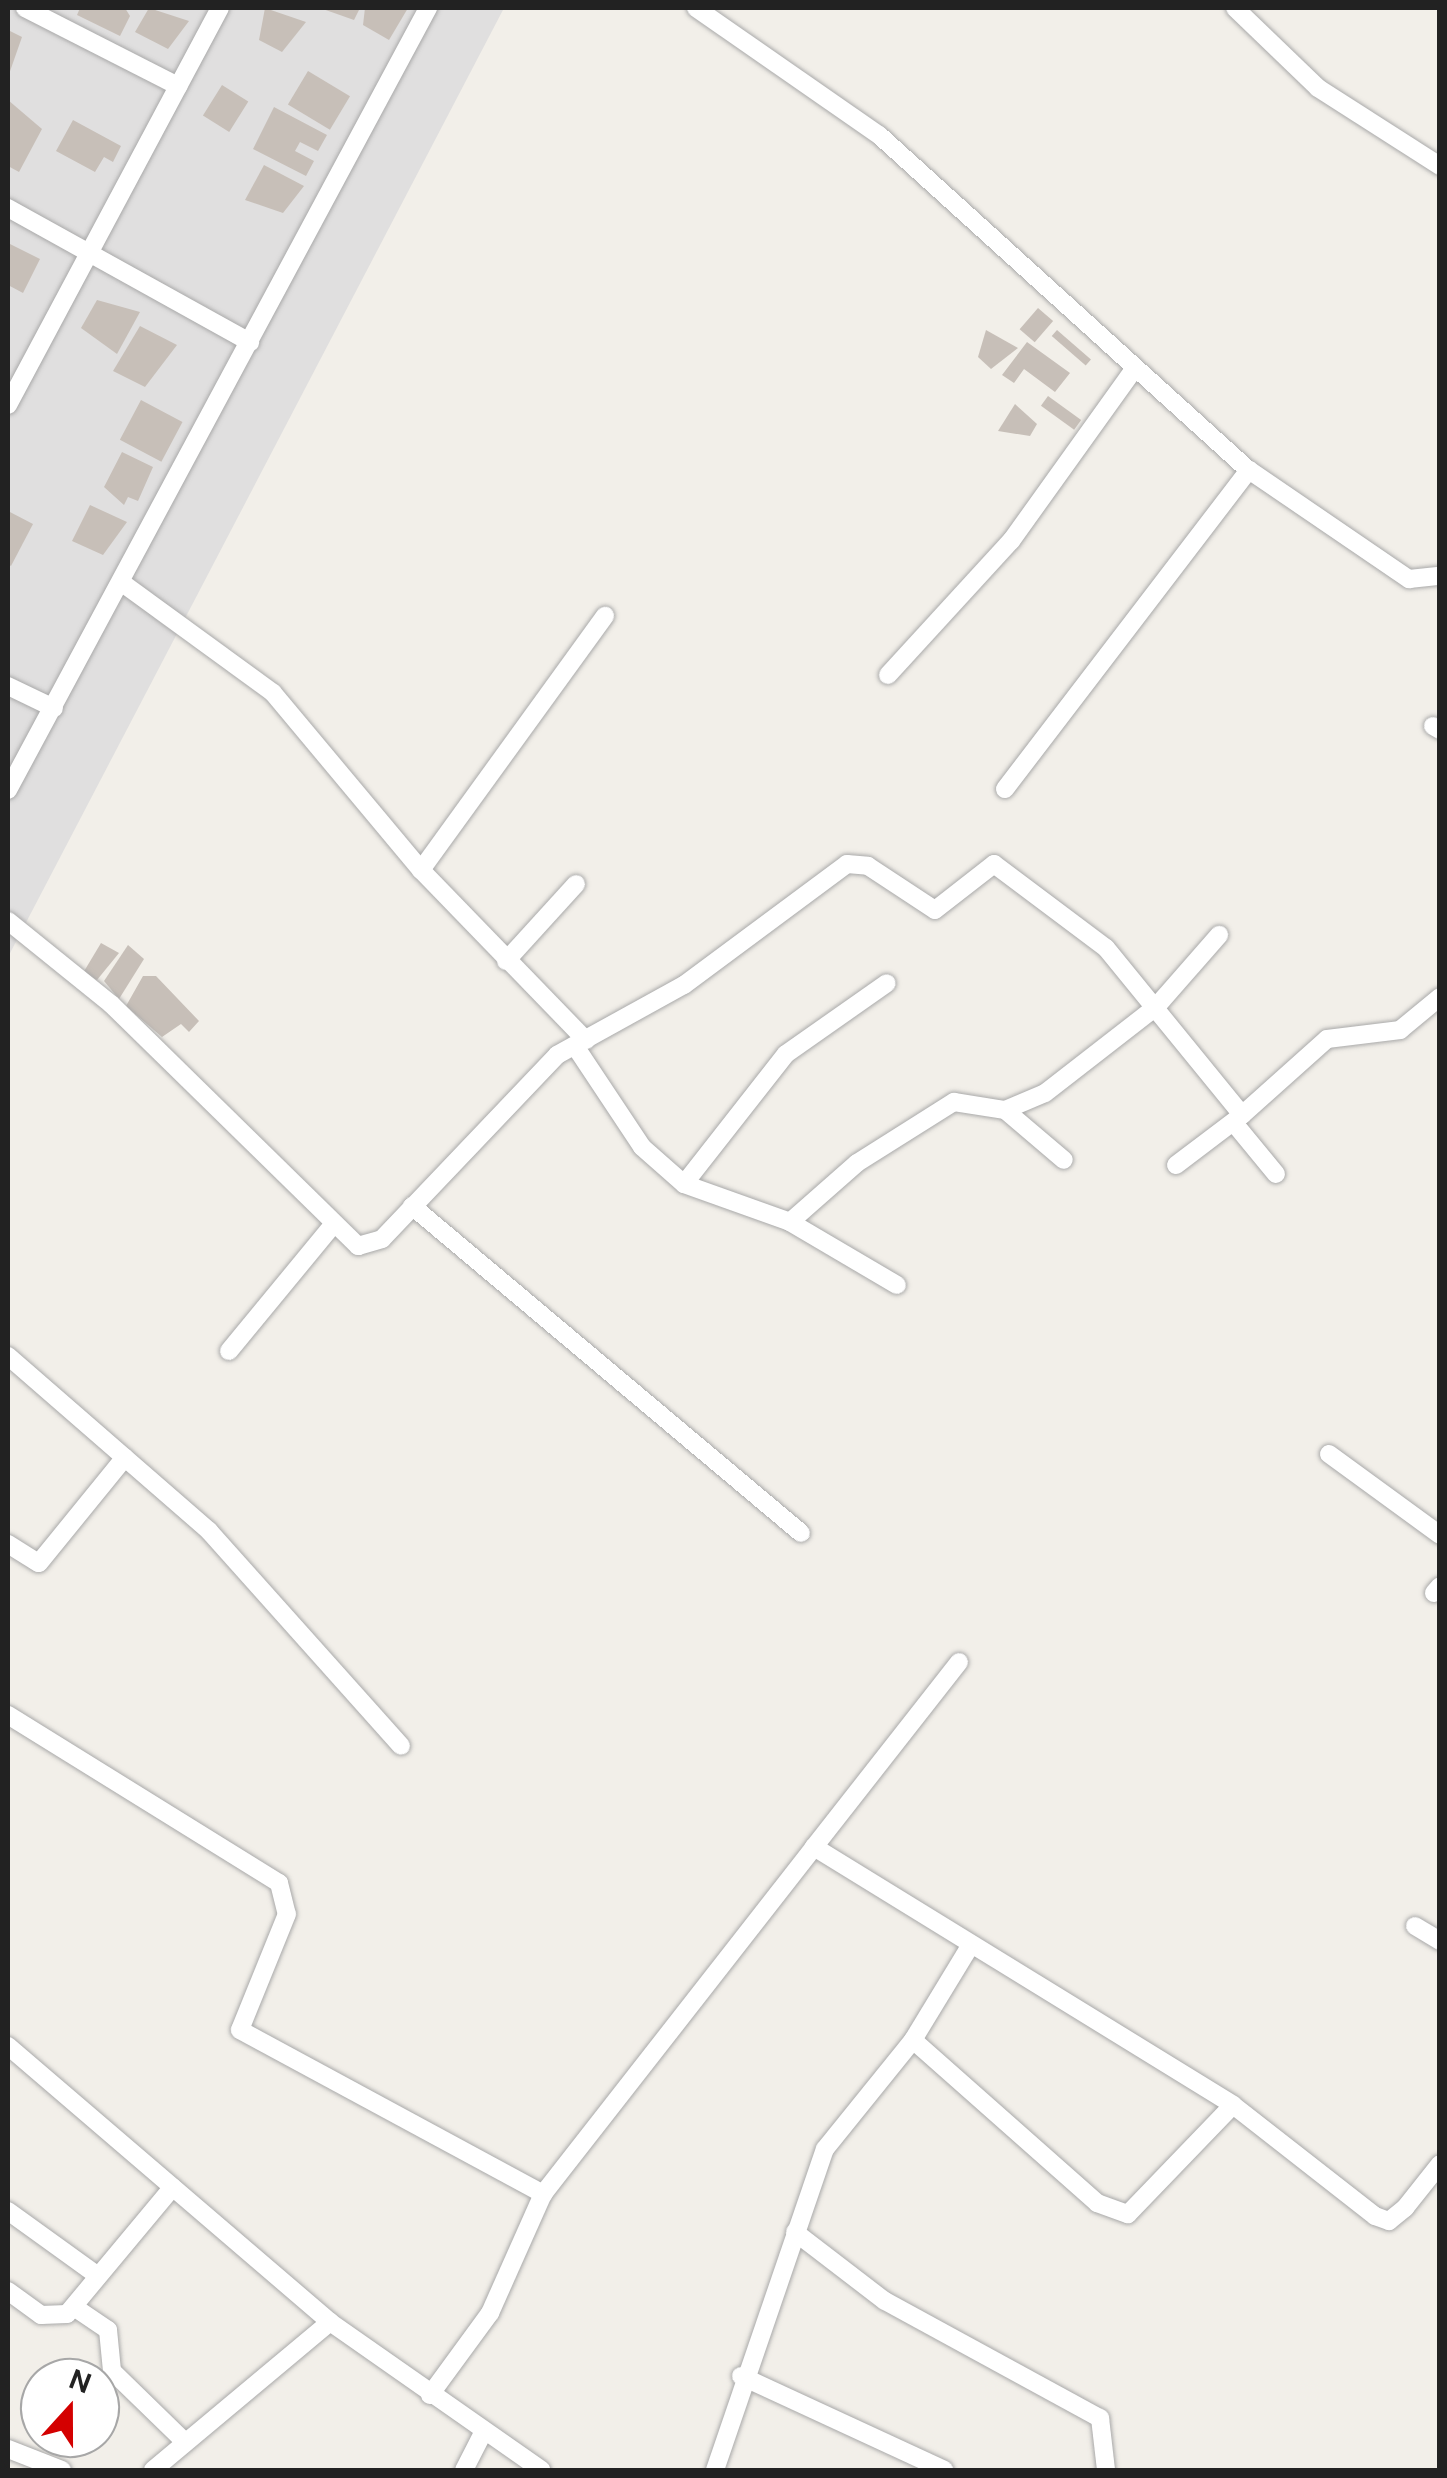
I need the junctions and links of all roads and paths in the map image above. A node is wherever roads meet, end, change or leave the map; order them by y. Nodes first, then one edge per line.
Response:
1 (25, 8) edge
2 (220, 8) edge
3 (428, 8) edge
4 (696, 8) edge
5 (1235, 8) edge
6 (46, 12) edge
7 (178, 86) junction
8 (1440, 166) edge
9 (8, 208) edge
10 (91, 251) junction
11 (250, 342) junction
12 (1134, 368) junction
13 (8, 405) edge
14 (1249, 470) junction
15 (1440, 576) edge
16 (121, 582) junction
17 (605, 616) dead end
18 (888, 674) dead end
19 (8, 686) edge
20 (54, 708) junction
21 (1005, 789) dead end
22 (8, 790) edge
23 (420, 870) junction
24 (576, 884) dead end
25 (8, 921) edge
26 (1219, 935) dead end
27 (506, 961) junction
28 (887, 983) dead end
29 (1440, 997) edge
30 (1156, 1008) junction
31 (580, 1043) junction
32 (1004, 1110) junction
33 (1238, 1119) junction
34 (1064, 1160) dead end
35 (1176, 1164) dead end
36 (1276, 1174) dead end
37 (684, 1184) junction
38 (412, 1206) junction
39 (790, 1222) junction
40 (332, 1226) junction
41 (897, 1285) dead end
42 (228, 1351) dead end
43 (8, 1356) edge
44 (1329, 1454) dead end
45 (125, 1458) junction
46 (802, 1533) dead end
47 (1440, 1535) edge
48 (8, 1544) edge
49 (959, 1662) dead end
50 (8, 1715) edge
51 (400, 1746) dead end
52 (814, 1846) junction
53 (1415, 1926) dead end
54 (1440, 1941) edge
55 (968, 1948) junction
56 (913, 2040) junction
57 (8, 2046) edge
58 (1233, 2105) junction
59 (1440, 2164) edge
60 (172, 2187) junction
61 (544, 2194) junction
62 (8, 2210) edge
63 (795, 2232) junction
64 (94, 2273) junction
65 (8, 2291) edge
66 (74, 2307) junction
67 (330, 2322) junction
68 (740, 2376) junction
69 (430, 2395) junction
70 (484, 2431) junction
71 (185, 2442) junction
72 (8, 2449) edge
73 (62, 2470) edge
74 (153, 2470) edge
75 (464, 2470) edge
76 (541, 2470) edge
77 (715, 2470) edge
78 (944, 2470) edge
79 (1106, 2470) edge

1 - 6 street
2 - 7 street
3 - 11 street
4 - 12 street
5 - 8 street
6 - 7 street
7 - 10 street
9 - 10 street
10 - 11 street
10 - 13 street
11 - 16 street
12 - 14 street
12 - 18 street
14 - 15 street
14 - 21 street
16 - 20 street
16 - 23 street
17 - 23 street
19 - 20 street
20 - 22 street
23 - 27 street
24 - 27 street
25 - 40 street
26 - 30 street
27 - 31 street
28 - 37 street
29 - 33 street
30 - 31 street
30 - 32 street
30 - 33 street
31 - 37 street
31 - 38 street
32 - 34 street
32 - 39 street
33 - 35 street
33 - 36 street
37 - 39 street
38 - 40 street
38 - 46 street
39 - 41 street
40 - 42 street
43 - 45 street
44 - 47 street
45 - 48 street
45 - 51 street
49 - 52 street
50 - 61 street
52 - 55 street
52 - 61 street
53 - 54 street
55 - 56 street
55 - 58 street
56 - 58 street
56 - 63 street
57 - 60 street
58 - 59 street
60 - 64 street
60 - 67 street
61 - 69 street
62 - 64 street
63 - 68 street
63 - 79 street
64 - 66 street
65 - 66 street
66 - 71 street
67 - 69 street
67 - 71 street
68 - 77 street
68 - 78 street
69 - 70 street
70 - 75 street
70 - 76 street
71 - 74 street
72 - 73 street

